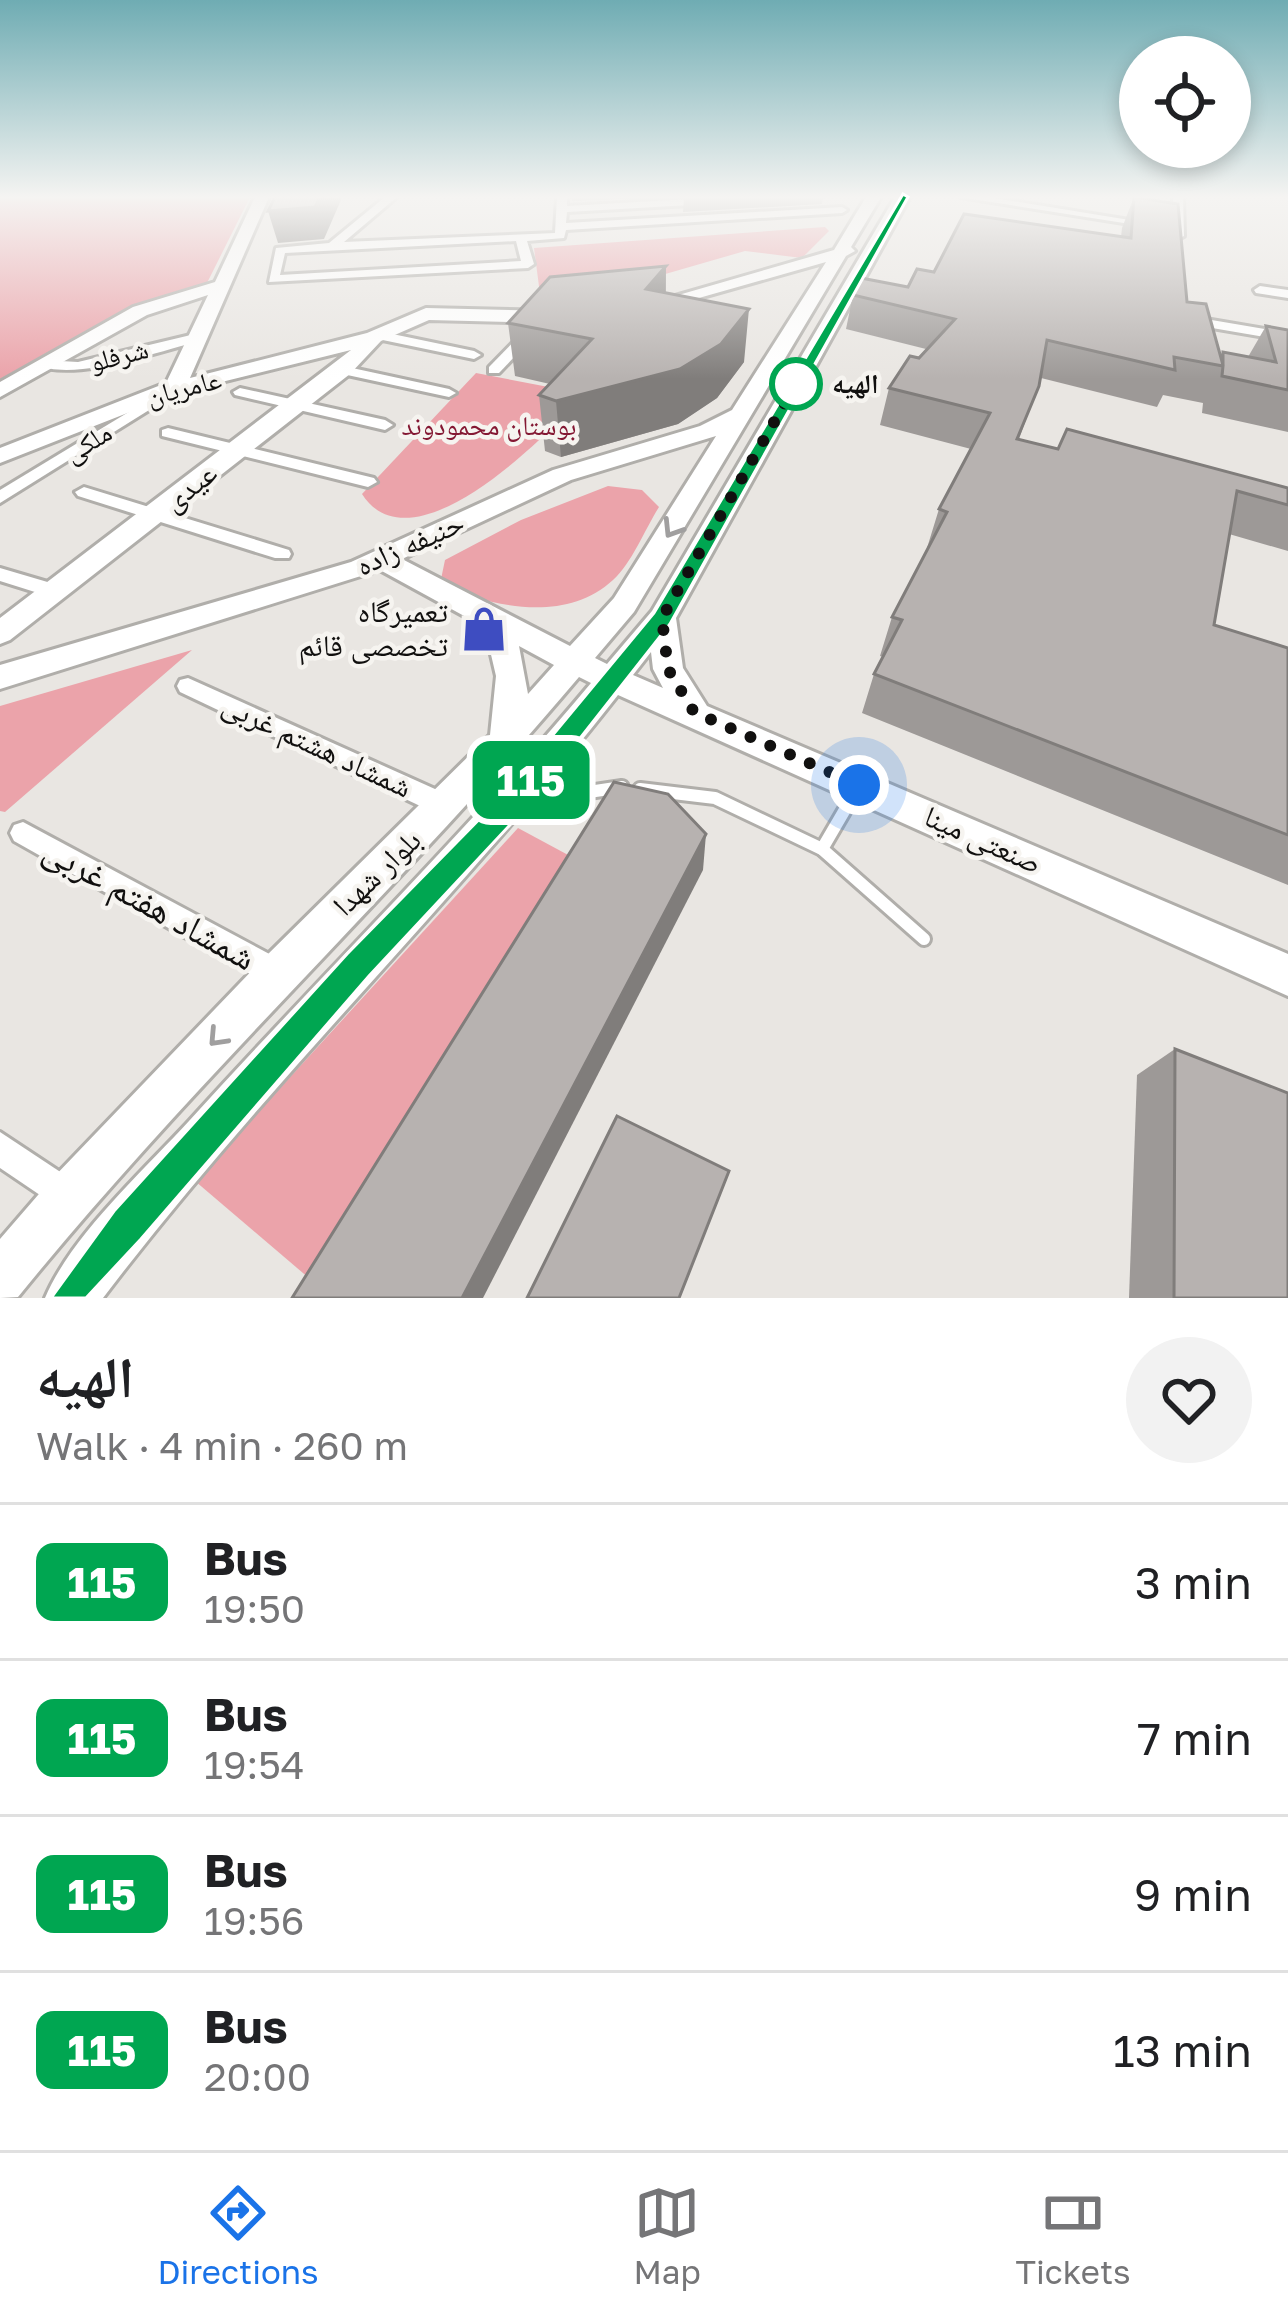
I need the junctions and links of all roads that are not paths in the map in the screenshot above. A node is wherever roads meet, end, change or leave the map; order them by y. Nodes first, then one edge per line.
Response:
1 (232, 258) edge
2 (278, 258) edge
3 (527, 258) edge
4 (834, 258) edge
5 (836, 258) edge
6 (832, 261) junction
7 (218, 286) junction
8 (1260, 290) dead end
9 (1288, 295) edge
10 (1179, 296) edge
11 (140, 311) junction
12 (205, 312) junction
13 (621, 313) edge
14 (584, 316) edge
15 (546, 317) junction
16 (376, 336) junction
17 (1288, 337) edge
18 (195, 338) junction
19 (474, 355) dead end
20 (43, 364) junction
21 (343, 370) junction
22 (494, 370) dead end
23 (176, 387) junction
24 (0, 391) edge
25 (239, 392) dead end
26 (449, 393) dead end
27 (295, 406) junction
28 (743, 413) junction
29 (385, 425) dead end
30 (168, 433) dead end
31 (722, 448) junction
32 (236, 451) junction
33 (0, 456) edge
34 (368, 482) dead end
35 (84, 492) dead end
36 (0, 498) edge
37 (155, 514) junction
38 (282, 554) dead end
39 (382, 560) junction
40 (0, 574) edge
41 (425, 582) junction
42 (54, 591) junction
43 (484, 612) junction
44 (662, 618) junction
45 (0, 633) edge
46 (576, 663) junction
47 (0, 677) edge
48 (613, 680) junction
49 (188, 686) dead end
50 (694, 712) junction
51 (506, 740) junction
52 (859, 785) junction
53 (512, 803) junction
54 (446, 806) junction
55 (23, 833) dead end
56 (822, 849) junction
57 (924, 939) dead end
58 (278, 974) junction
59 (1288, 975) edge
60 (0, 1148) edge
61 (68, 1197) junction
62 (0, 1279) edge
63 (71, 1298) edge

1 - 7 street
2 - 3 street
4 - 6 street, بلوار شهدا
5 - 6 street, بلوار شهدا
6 - 13 street
6 - 28 street, بلوار شهدا
6 - 44 street, بلوار شهدا
7 - 11 street
7 - 12 street
8 - 9 street
10 - 17 street
11 - 12 street
11 - 20 street
12 - 18 street
14 - 15 street, عامریان
15 - 16 street, عامریان
15 - 22 street
16 - 19 street
16 - 21 street, عیدی
16 - 23 street, عامریان
18 - 20 street, شرفلو
18 - 23 street
20 - 24 street
21 - 26 street
21 - 27 street, عیدی
23 - 33 street, عامریان
23 - 36 street, ملکی
25 - 27 street
27 - 29 street
27 - 32 street, عیدی
28 - 31 street, بلوار شهدا
28 - 39 street, حنیفه زاده
30 - 32 street
31 - 41 street
31 -> 46 street, بلوار شهدا
32 - 34 street
32 - 37 street, عیدی
35 - 37 street
37 - 38 street
37 - 42 street, عیدی
39 - 41 street, صنعتی مینا
39 - 47 street, حنیفه زاده
40 - 42 street
41 - 43 street, صنعتی مینا
42 - 45 street, عیدی
43 - 46 street, صنعتی مینا
43 - 51 street
44 - 48 street, بلوار شهدا
44 - 50 street
46 - 48 street, صنعتی مینا
46 - 51 street, بلوار شهدا
48 - 50 street, صنعتی مینا
48 - 53 street, بلوار شهدا
49 - 54 street, شمشاد هشتم غربی
50 - 52 street, صنعتی مینا
51 - 54 street, بلوار شهدا
52 - 56 lane
52 - 59 street, صنعتی مینا
53 - 56 lane
53 - 63 street, بلوار شهدا
54 - 58 street, بلوار شهدا
55 - 58 street, شمشاد هفتم غربی
56 - 57 lane
58 -> 61 street, بلوار شهدا
60 - 61 street
61 - 62 street, بلوار شهدا

